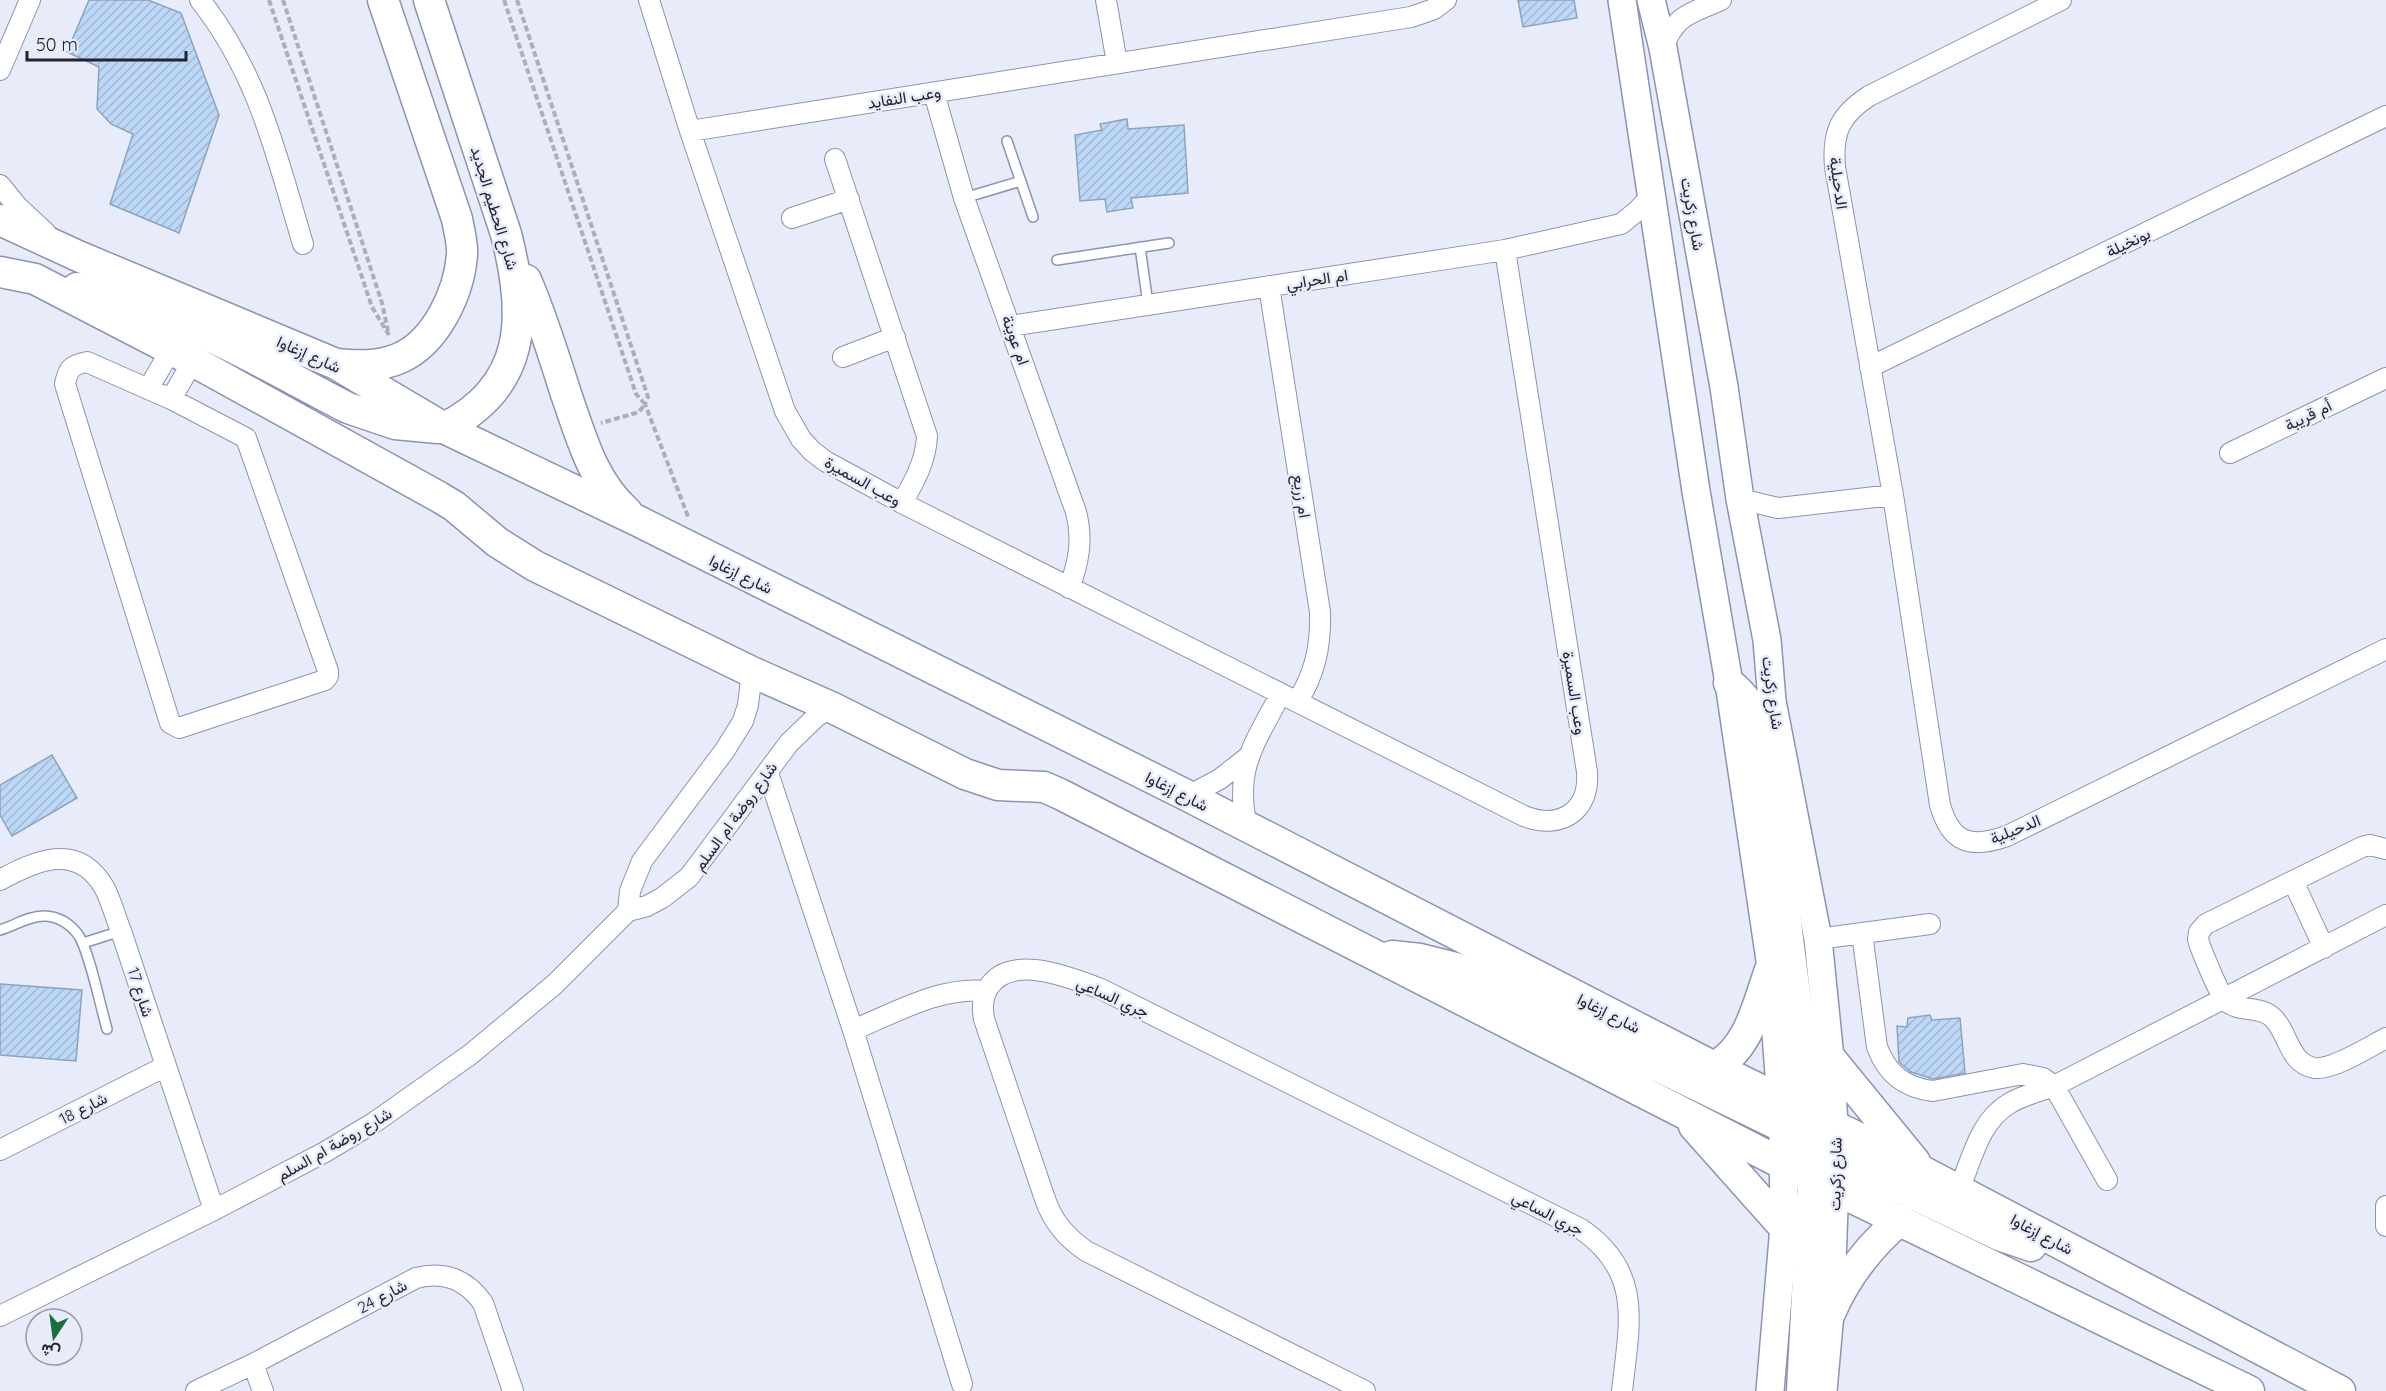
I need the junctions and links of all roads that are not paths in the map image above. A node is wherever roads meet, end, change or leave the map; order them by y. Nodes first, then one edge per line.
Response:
1 (30, 0) edge
2 (200, 0) edge
3 (383, 0) edge
4 (429, 0) edge
5 (649, 0) edge
6 (1106, 0) edge
7 (1446, 0) edge
8 (1622, 0) edge
9 (1721, 0) edge
10 (2061, 0) edge
11 (1651, 1) edge
12 (1687, 13) junction
13 (1663, 48) junction
14 (1117, 63) junction
15 (0, 70) edge
16 (934, 93) junction
17 (2386, 116) edge
18 (690, 131) junction
19 (1007, 141) dead end
20 (835, 159) dead end
21 (1021, 181) junction
22 (0, 184) edge
23 (1652, 195) junction
24 (964, 198) junction
25 (849, 199) junction
26 (1033, 217) dead end
27 (792, 218) dead end
28 (0, 220) edge
29 (1621, 224) junction
30 (506, 234) junction
31 (0, 239) edge
32 (1169, 243) dead end
33 (1660, 243) junction
34 (303, 244) dead end
35 (1140, 247) junction
36 (1505, 250) junction
37 (71, 252) junction
38 (1057, 260) dead end
39 (0, 272) edge
40 (35, 279) junction
41 (1269, 286) junction
42 (1148, 304) junction
43 (1011, 326) junction
44 (895, 337) junction
45 (182, 356) junction
46 (843, 357) dead end
47 (336, 364) junction
48 (1870, 367) junction
49 (2386, 378) edge
50 (148, 389) junction
51 (171, 399) junction
52 (444, 428) junction
53 (2230, 453) dead end
54 (1893, 495) junction
55 (1740, 499) junction
56 (902, 503) junction
57 (1778, 508) junction
58 (638, 521) junction
59 (1745, 527) junction
60 (1069, 588) junction
61 (2386, 649) edge
62 (752, 672) junction
63 (1729, 683) junction
64 (1288, 699) junction
65 (831, 707) junction
66 (1248, 757) junction
67 (768, 773) junction
68 (1188, 796) junction
69 (1247, 827) junction
70 (2386, 849) edge
71 (0, 880) edge
72 (2293, 881) junction
73 (628, 911) junction
74 (2386, 915) edge
75 (1930, 924) dead end
76 (0, 930) edge
77 (121, 931) junction
78 (1862, 933) junction
79 (1818, 939) junction
80 (82, 943) junction
81 (2324, 948) junction
82 (1374, 955) junction
83 (1771, 967) junction
84 (986, 991) junction
85 (2224, 1000) junction
86 (107, 1029) dead end
87 (853, 1030) junction
88 (2386, 1038) edge
89 (1830, 1058) junction
90 (166, 1066) junction
91 (1714, 1067) junction
92 (2054, 1086) junction
93 (1682, 1113) junction
94 (1813, 1142) junction
95 (0, 1150) edge
96 (1783, 1164) junction
97 (1923, 1171) junction
98 (2107, 1180) dead end
99 (1959, 1190) junction
100 (2386, 1206) edge
101 (214, 1210) junction
102 (1900, 1220) junction
103 (2386, 1226) edge
104 (1784, 1227) junction
105 (2070, 1249) junction
106 (1830, 1313) junction
107 (0, 1316) edge
108 (254, 1364) junction
109 (962, 1384) dead end
110 (196, 1391) edge
111 (263, 1391) edge
112 (513, 1391) edge
113 (1365, 1391) edge
114 (1622, 1391) edge
115 (1770, 1391) edge
116 (1802, 1391) edge
117 (1823, 1391) edge
118 (2249, 1391) edge
119 (2340, 1391) edge

1 - 15 street
2 - 34 street
3 - 47 main road
4 - 30 main road, شارع الحطيم الجديد
5 - 18 street, وعب السميرة
6 - 14 street
7 - 14 street, وعب النفايد
8 - 23 main road, شارع زكريت
9 - 12 street
10 - 48 street, الدحيلية
11 - 12 street
11 - 13 main road, شارع زكريت
12 - 13 street
13 - 55 main road, شارع زكريت
14 - 16 street, وعب النفايد
16 - 18 street, وعب النفايد
16 - 24 street, ام عوينة
17 - 48 street, بونخيلة
18 - 56 street, وعب السميرة
19 - 21 lane
20 - 25 street
21 - 24 lane
21 - 26 lane
22 - 37 street
23 - 29 street, ام الحرابي
23 - 33 main road, شارع زكريت
24 - 43 street, ام عوينة
25 - 27 street
25 - 44 street
28 - 37 main road, شارع إزغاوا
29 - 33 street
29 - 36 street, ام الحرابي
30 - 52 main road, شارع الحطيم الجديد
30 - 58 main road
31 - 37 main road
32 - 35 lane
33 - 63 main road, شارع زكريت
35 - 38 lane
35 - 42 lane
36 - 41 street, ام الحرابي
36 - 64 street, وعب السميرة
37 - 47 main road, شارع إزغاوا
39 - 40 main road, شارع إزغاوا
40 - 45 main road, شارع إزغاوا
40 - 52 main road
41 - 42 street, ام الحرابي
41 - 64 street, ام زريع
42 - 43 street, ام الحرابي
43 - 60 street, ام عوينة
44 - 46 street
44 - 56 street
45 - 50 street
45 - 51 street
45 - 62 main road, شارع إزغاوا
47 - 52 main road, شارع إزغاوا
48 - 54 street, الدحيلية
49 - 53 street, أم قريبة
50 - 51 street
50 - 51 street
52 - 58 main road, شارع إزغاوا
54 - 57 street
54 - 61 street, الدحيلية
55 - 57 street
55 - 59 main road, شارع زكريت
56 - 60 street, وعب السميرة
57 - 59 street
58 - 68 main road, شارع إزغاوا
59 - 79 main road, شارع زكريت
60 - 64 street, وعب السميرة
62 - 65 main road, شارع إزغاوا
62 - 73 street
63 - 83 main road, شارع زكريت
63 - 94 main road
64 - 66 street
65 - 67 street, شارع روضة ام السلم
65 - 82 main road, شارع إزغاوا
66 - 68 street
66 - 69 street
67 - 73 street, شارع روضة ام السلم
67 - 87 street
68 - 69 main road, شارع إزغاوا
69 - 91 main road, شارع إزغاوا
70 - 72 street
71 - 77 street, شارع 17
72 - 81 street
72 - 85 street
73 - 101 street, شارع روضة ام السلم
74 - 81 street
75 - 78 street
76 - 80 lane
77 - 80 lane
77 - 90 street, شارع 17
78 - 79 street
78 - 92 street
79 - 89 main road, شارع زكريت
80 - 86 lane
81 - 85 street
82 - 93 main road, شارع إزغاوا
82 - 94 main road
83 - 91 main road
83 - 94 main road, شارع زكريت
84 - 87 street
84 - 113 street
84 - 114 street, جري الساعي
85 - 88 street
85 - 92 street
87 - 109 street
89 - 94 main road, شارع زكريت
89 - 97 main road
90 - 95 street, شارع 18
90 - 101 street, شارع 17
91 - 94 main road, شارع إزغاوا
92 - 98 street
92 - 99 street
93 - 96 main road, شارع إزغاوا
93 - 104 main road
94 - 96 main road, شارع إزغاوا
94 - 97 main road, شارع إزغاوا
94 - 102 main road, شارع إزغاوا
94 - 105 main road
94 - 106 main road, شارع زكريت
94 - 116 main road
96 - 104 main road
97 - 99 main road, شارع إزغاوا
99 - 105 main road, شارع إزغاوا
100 - 103 street
101 - 107 street, شارع روضة ام السلم
102 - 106 main road
102 - 118 main road, شارع إزغاوا
104 - 115 main road
105 - 119 main road, شارع إزغاوا
106 - 117 main road, شارع زكريت
108 - 110 street, شارع 24
108 - 111 street
108 - 112 street, شارع 24

